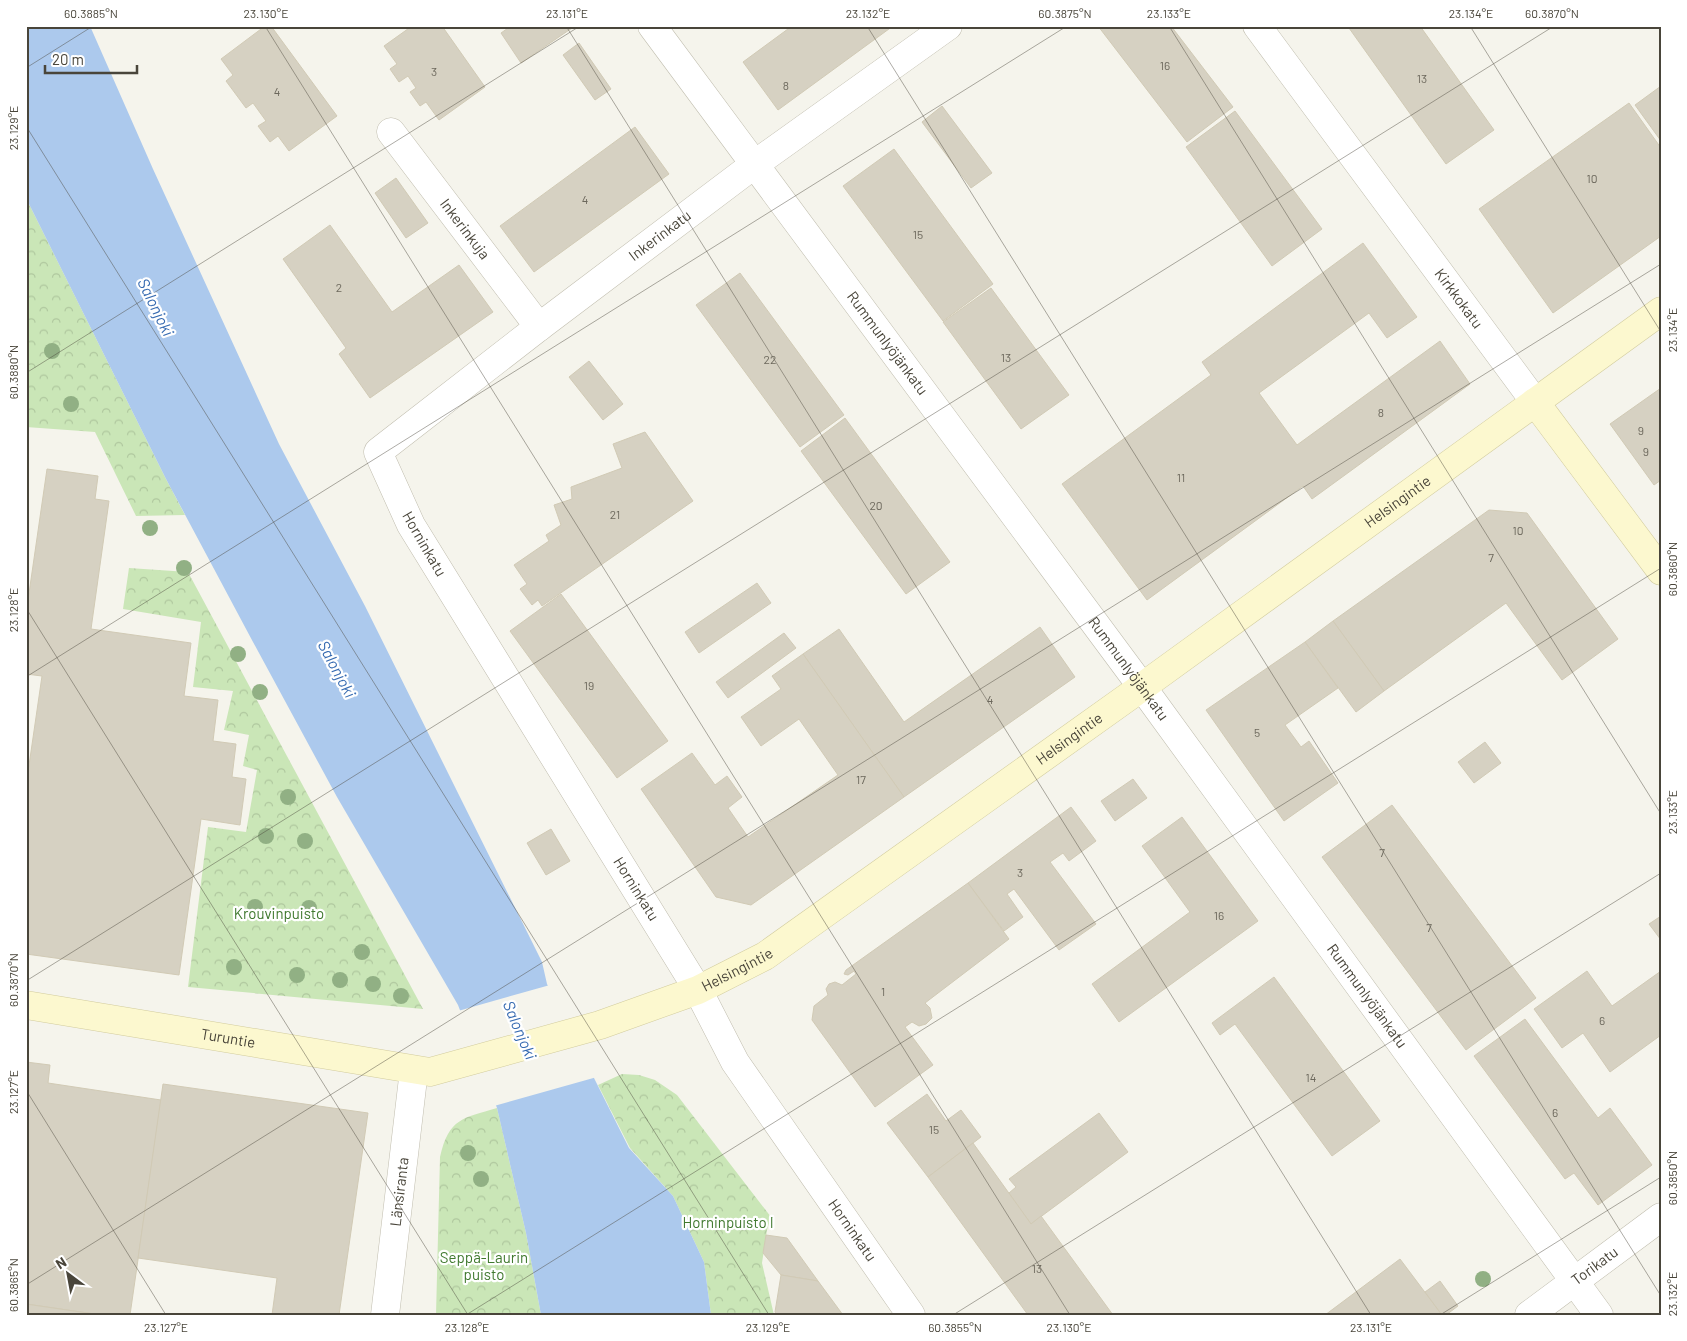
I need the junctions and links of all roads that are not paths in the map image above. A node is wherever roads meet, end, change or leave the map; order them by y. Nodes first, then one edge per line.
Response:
1 (652, 26) edge
2 (948, 26) edge
3 (1257, 26) edge
4 (391, 132) dead end
5 (755, 164) junction
6 (1661, 311) edge
7 (539, 326) junction
8 (1535, 402) junction
9 (378, 452) joint
10 (1661, 571) edge
11 (1142, 687) junction
12 (698, 990) junction
13 (26, 1005) edge
14 (422, 1071) junction
15 (1661, 1218) edge
16 (1574, 1281) junction
17 (385, 1315) edge
18 (911, 1315) edge
19 (1529, 1315) edge
20 (1598, 1315) edge

1 - 5 street, Rummunlyöjänkatu
2 - 5 street, Inkerinkatu
3 - 8 street, Kirkkokatu
4 - 7 street, Inkerinkuja
5 - 7 street, Inkerinkatu
5 - 11 street, Rummunlyöjänkatu
6 - 8 main road, Helsingintie
7 - 9 street, Inkerinkatu
8 - 10 main road, Kirkkokatu
8 - 11 main road, Helsingintie
9 - 12 street, Horninkatu
11 - 12 main road, Helsingintie
11 - 16 street, Rummunlyöjänkatu
12 - 14 main road, Helsingintie
12 - 18 street, Horninkatu
13 - 14 main road, Turuntie
14 - 17 street, Länsiranta
15 - 16 street, Torikatu
16 - 19 street, Torikatu
16 - 20 street, Rummunlyöjänkatu

